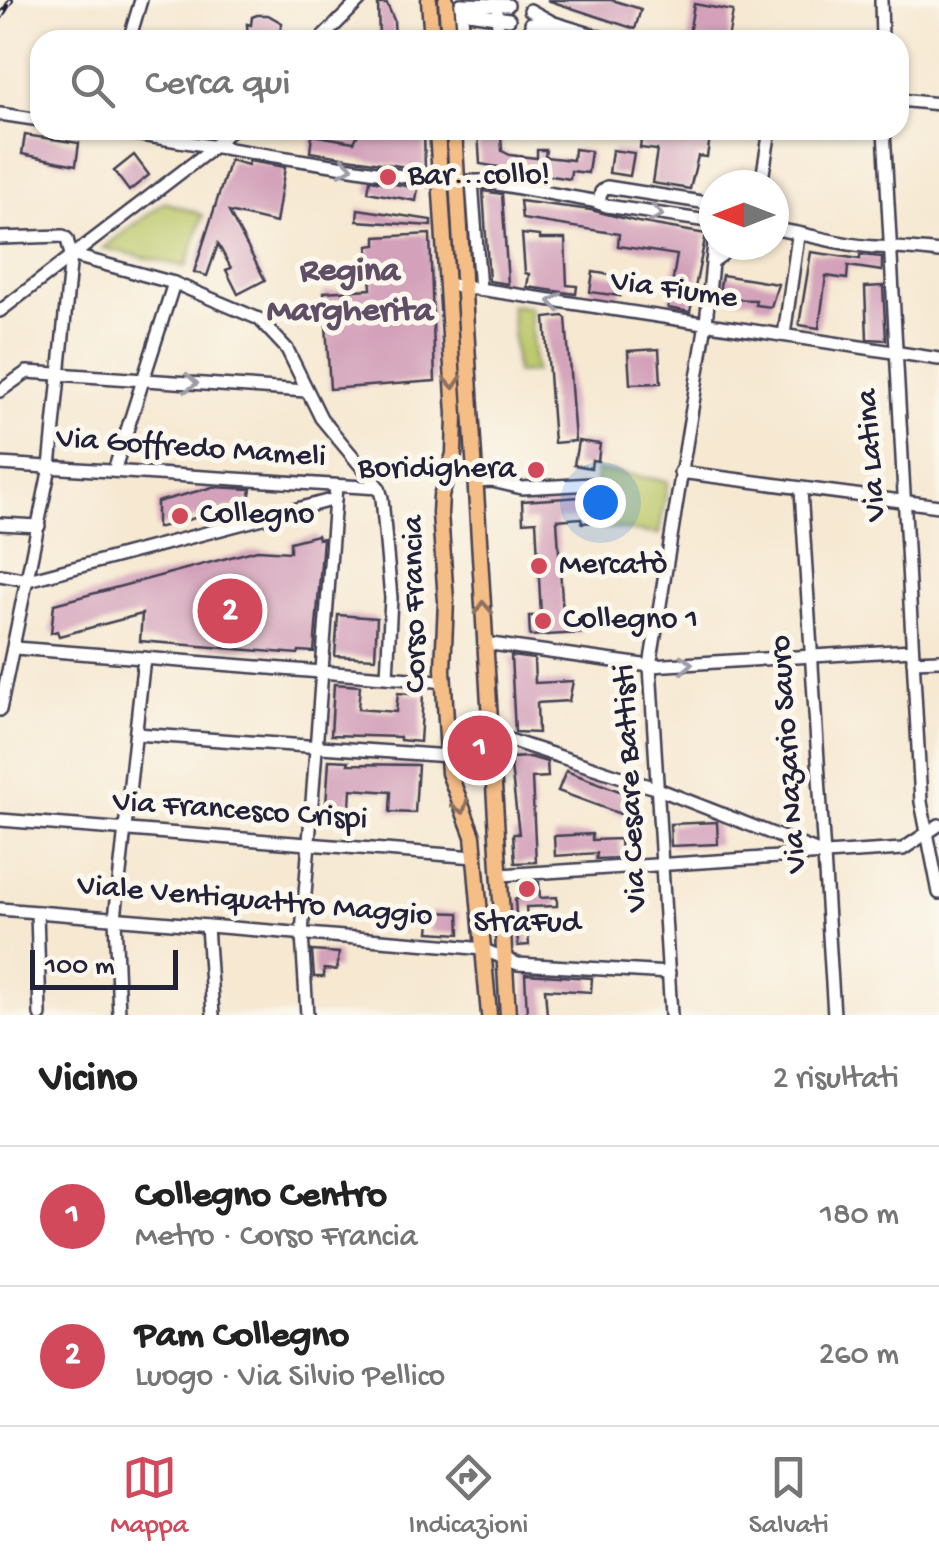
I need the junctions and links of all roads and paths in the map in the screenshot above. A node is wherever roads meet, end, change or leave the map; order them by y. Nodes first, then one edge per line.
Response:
1 (142, 0) edge
2 (360, 0) edge
3 (429, 0) edge
4 (881, 0) edge
5 (458, 4) edge
6 (502, 9) edge
7 (531, 17) dead end
8 (132, 30) edge
9 (330, 30) edge
10 (431, 30) edge
11 (452, 30) edge
12 (462, 30) edge
13 (579, 30) edge
14 (882, 30) edge
15 (909, 101) edge
16 (939, 104) edge
17 (0, 114) edge
18 (30, 118) edge
19 (176, 140) edge
20 (222, 140) edge
21 (438, 140) edge
22 (456, 140) edge
23 (769, 140) edge
24 (884, 140) edge
25 (216, 146) junction
26 (764, 170) edge
27 (465, 181) junction
28 (440, 182) junction
29 (699, 202) edge
30 (599, 203) junction
31 (699, 220) edge
32 (789, 233) edge
33 (798, 236) junction
34 (0, 238) edge
35 (892, 246) junction
36 (939, 252) edge
37 (71, 254) junction
38 (714, 260) edge
39 (712, 262) joint
40 (174, 283) junction
41 (446, 284) junction
42 (472, 289) junction
43 (0, 311) edge
44 (706, 324) junction
45 (784, 335) junction
46 (894, 352) junction
47 (939, 358) edge
48 (59, 374) junction
49 (141, 380) junction
50 (0, 391) edge
51 (306, 391) junction
52 (0, 464) edge
53 (50, 467) junction
54 (114, 471) junction
55 (680, 472) junction
56 (476, 482) junction
57 (592, 484) dead end
58 (379, 488) junction
59 (802, 490) junction
60 (335, 492) junction
61 (905, 502) junction
62 (939, 506) edge
63 (0, 524) edge
64 (39, 526) junction
65 (0, 575) edge
66 (28, 580) junction
67 (484, 643) junction
68 (15, 648) junction
69 (913, 655) junction
70 (811, 656) junction
71 (144, 658) junction
72 (939, 660) edge
73 (650, 666) junction
74 (323, 672) junction
75 (387, 677) junction
76 (436, 682) dead end
77 (0, 710) edge
78 (136, 734) junction
79 (491, 734) junction
80 (317, 746) junction
81 (448, 756) junction
82 (658, 788) junction
83 (0, 820) edge
84 (939, 825) edge
85 (126, 831) junction
86 (926, 834) junction
87 (308, 845) junction
88 (824, 854) junction
89 (475, 858) junction
90 (662, 863) junction
91 (500, 875) junction
92 (939, 893) edge
93 (0, 909) edge
94 (37, 912) junction
95 (114, 918) junction
96 (207, 926) junction
97 (302, 934) junction
98 (482, 949) junction
99 (504, 957) junction
100 (669, 974) junction
101 (40, 1015) edge
102 (119, 1015) edge
103 (213, 1015) edge
104 (307, 1015) edge
105 (488, 1015) edge
106 (508, 1015) edge
107 (672, 1015) edge
108 (834, 1015) edge

1 - 8 street
2 - 9 street
3 - 10 main road
4 - 14 street
5 - 6 street
5 - 11 main road
5 - 12 street
7 - 13 street
15 - 16 street
17 - 18 street
19 - 25 street
20 - 25 street
21 - 28 main road, Corso Francia
22 - 27 main road, Corso Francia
23 - 26 street
24 - 35 street, Via Latina
25 -> 28 street
25 - 37 street
27 - 28 street
27 - 30 street
27 - 42 main road, Corso Francia
28 - 41 main road, Corso Francia
29 - 30 street
30 -> 31 street
32 - 33 street
33 - 35 street
33 - 45 street
34 - 37 street
35 - 36 street
35 - 46 street, Via Latina
37 - 40 street
37 - 43 street
37 - 48 street
38 - 39 street, Via Cesare Battisti
39 - 44 street, Via Cesare Battisti
40 - 49 street
40 - 51 street
41 - 42 street, Via Fiume
41 -> 81 main road, Corso Francia
44 -> 42 street, Via Fiume
42 - 56 main road, Corso Francia
44 - 45 street, Via Fiume
44 - 55 street, Via Cesare Battisti
45 - 46 street, Via Fiume
46 - 47 street, Via Fiume
46 - 61 street, Via Latina
48 - 49 street
48 - 50 street
48 - 53 street
49 -> 51 street
49 - 54 street
51 - 58 street
52 - 53 street, Via Goffredo Mameli
53 - 54 street, Via Goffredo Mameli
53 - 64 street
54 - 60 street, Via Goffredo Mameli
55 - 59 street
55 - 73 street, Via Cesare Battisti
56 - 57 street
67 -> 56 main road, Corso Francia
58 - 60 street, Via Goffredo Mameli
58 - 75 street
59 - 61 street
59 - 70 street, Via Nazario Sauro
60 - 66 street
60 - 74 street
61 - 62 street
61 - 69 street, Via Latina
63 - 64 street
64 - 66 street
65 - 66 street
66 - 68 street
67 - 73 street
67 - 79 main road, Corso Francia
68 - 71 street, Corso Francia
68 - 77 street
69 - 70 street
69 - 72 street
69 - 86 street, Via Latina
73 -> 70 street
70 - 88 street, Via Nazario Sauro
71 - 74 street, Corso Francia
71 - 78 street
73 - 82 street, Via Cesare Battisti
74 - 75 street, Corso Francia
74 - 80 street
75 - 76 street, Corso Francia
78 - 80 street
78 - 85 street
79 - 82 street
79 - 91 main road, Corso Francia
80 - 81 street
80 - 87 street
81 -> 89 main road, Corso Francia
82 - 88 street
82 - 90 street, Via Cesare Battisti
83 - 85 street, Via Francesco Crispi
84 - 86 street
85 - 87 street, Via Francesco Crispi
85 - 95 street
86 - 88 street
86 - 92 street, Via Latina
87 - 89 street, Via Francesco Crispi
87 - 97 street
88 - 90 street
88 - 108 street, Via Nazario Sauro
89 - 98 main road, Corso Francia
90 - 91 street
90 - 100 street, Via Cesare Battisti
91 - 99 main road, Corso Francia
93 - 94 street, Viale Ventiquattro Maggio
94 - 95 street, Viale Ventiquattro Maggio
94 - 101 street
95 - 96 street, Viale Ventiquattro Maggio
95 - 102 street
96 - 97 street, Viale Ventiquattro Maggio
96 - 103 street
97 - 98 street, Viale Ventiquattro Maggio
97 - 104 street
98 - 99 street, Viale Ventiquattro Maggio
98 - 105 main road, Corso Francia
99 - 100 street, Viale Ventiquattro Maggio
99 - 106 main road, Corso Francia
100 - 107 street, Via Cesare Battisti

